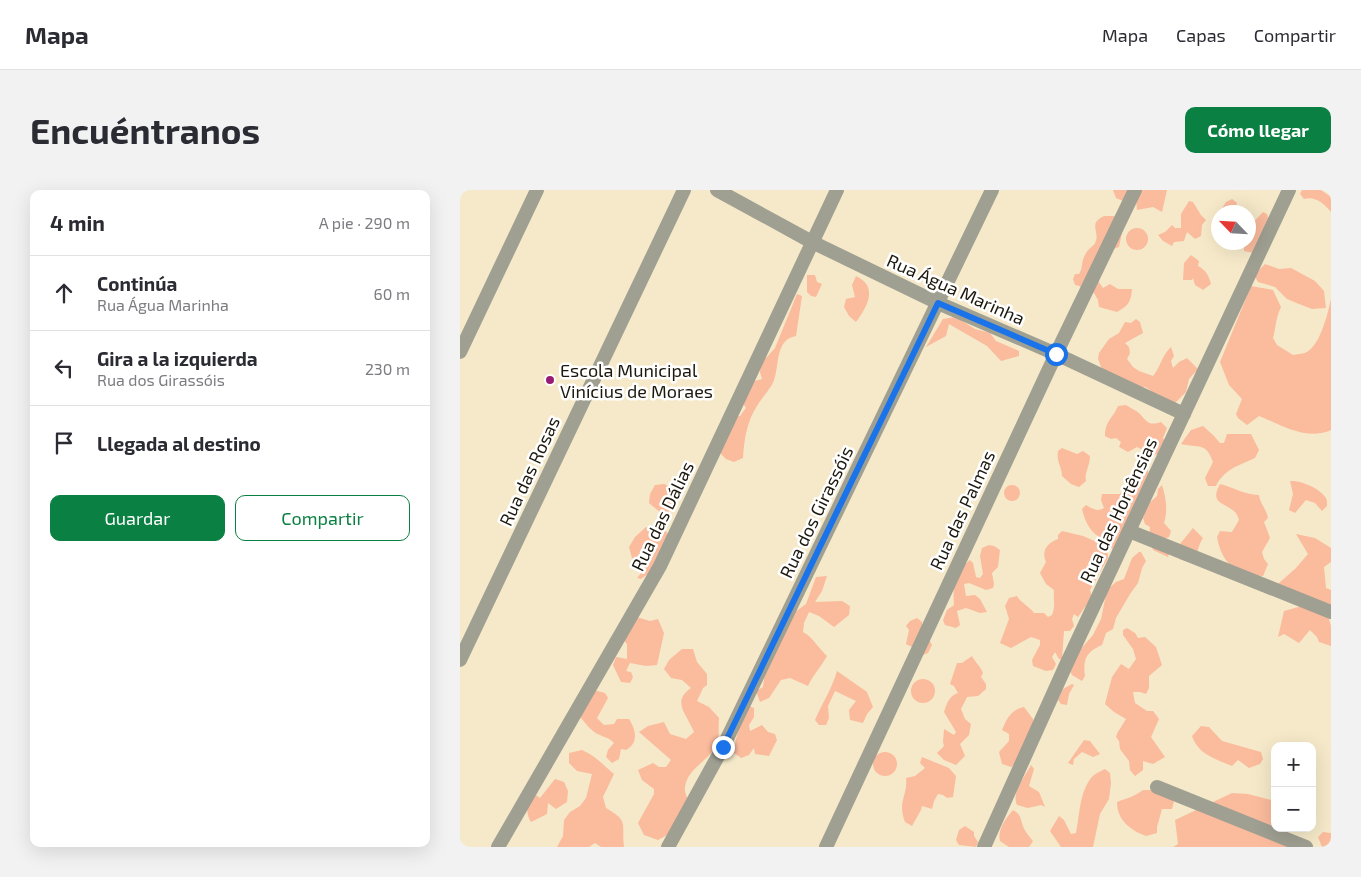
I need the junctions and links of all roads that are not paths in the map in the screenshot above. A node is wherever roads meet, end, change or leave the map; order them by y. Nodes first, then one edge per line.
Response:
1 (537, 190) edge
2 (684, 190) edge
3 (717, 190) edge
4 (837, 190) edge
5 (992, 190) edge
6 (1135, 190) edge
7 (1290, 190) edge
8 (812, 242) junction
9 (938, 303) junction
10 (460, 352) edge
11 (1056, 354) junction
12 (1184, 414) junction
13 (1129, 531) junction
14 (1331, 612) edge
15 (460, 660) edge
16 (1157, 787) dead end
17 (988, 846) edge
18 (498, 847) edge
19 (668, 847) edge
20 (826, 847) edge
21 (1306, 847) edge

1 - 10 street
2 - 15 street, Rua das Rosas
3 - 8 street, Rua Água Marinha
4 - 8 street, Rua das Dálias
5 - 9 street, Rua dos Girassóis
6 - 11 street, Rua das Palmas
7 - 12 street, Rua das Hortênsias
8 - 9 street, Rua Água Marinha
8 - 18 street, Rua das Dálias
9 - 11 street, Rua Água Marinha
9 - 19 street, Rua dos Girassóis
11 - 12 street, Rua Água Marinha
11 - 20 street, Rua das Palmas
12 - 13 street, Rua das Hortênsias
13 - 14 street
13 - 17 street, Rua das Hortênsias
16 - 21 street

